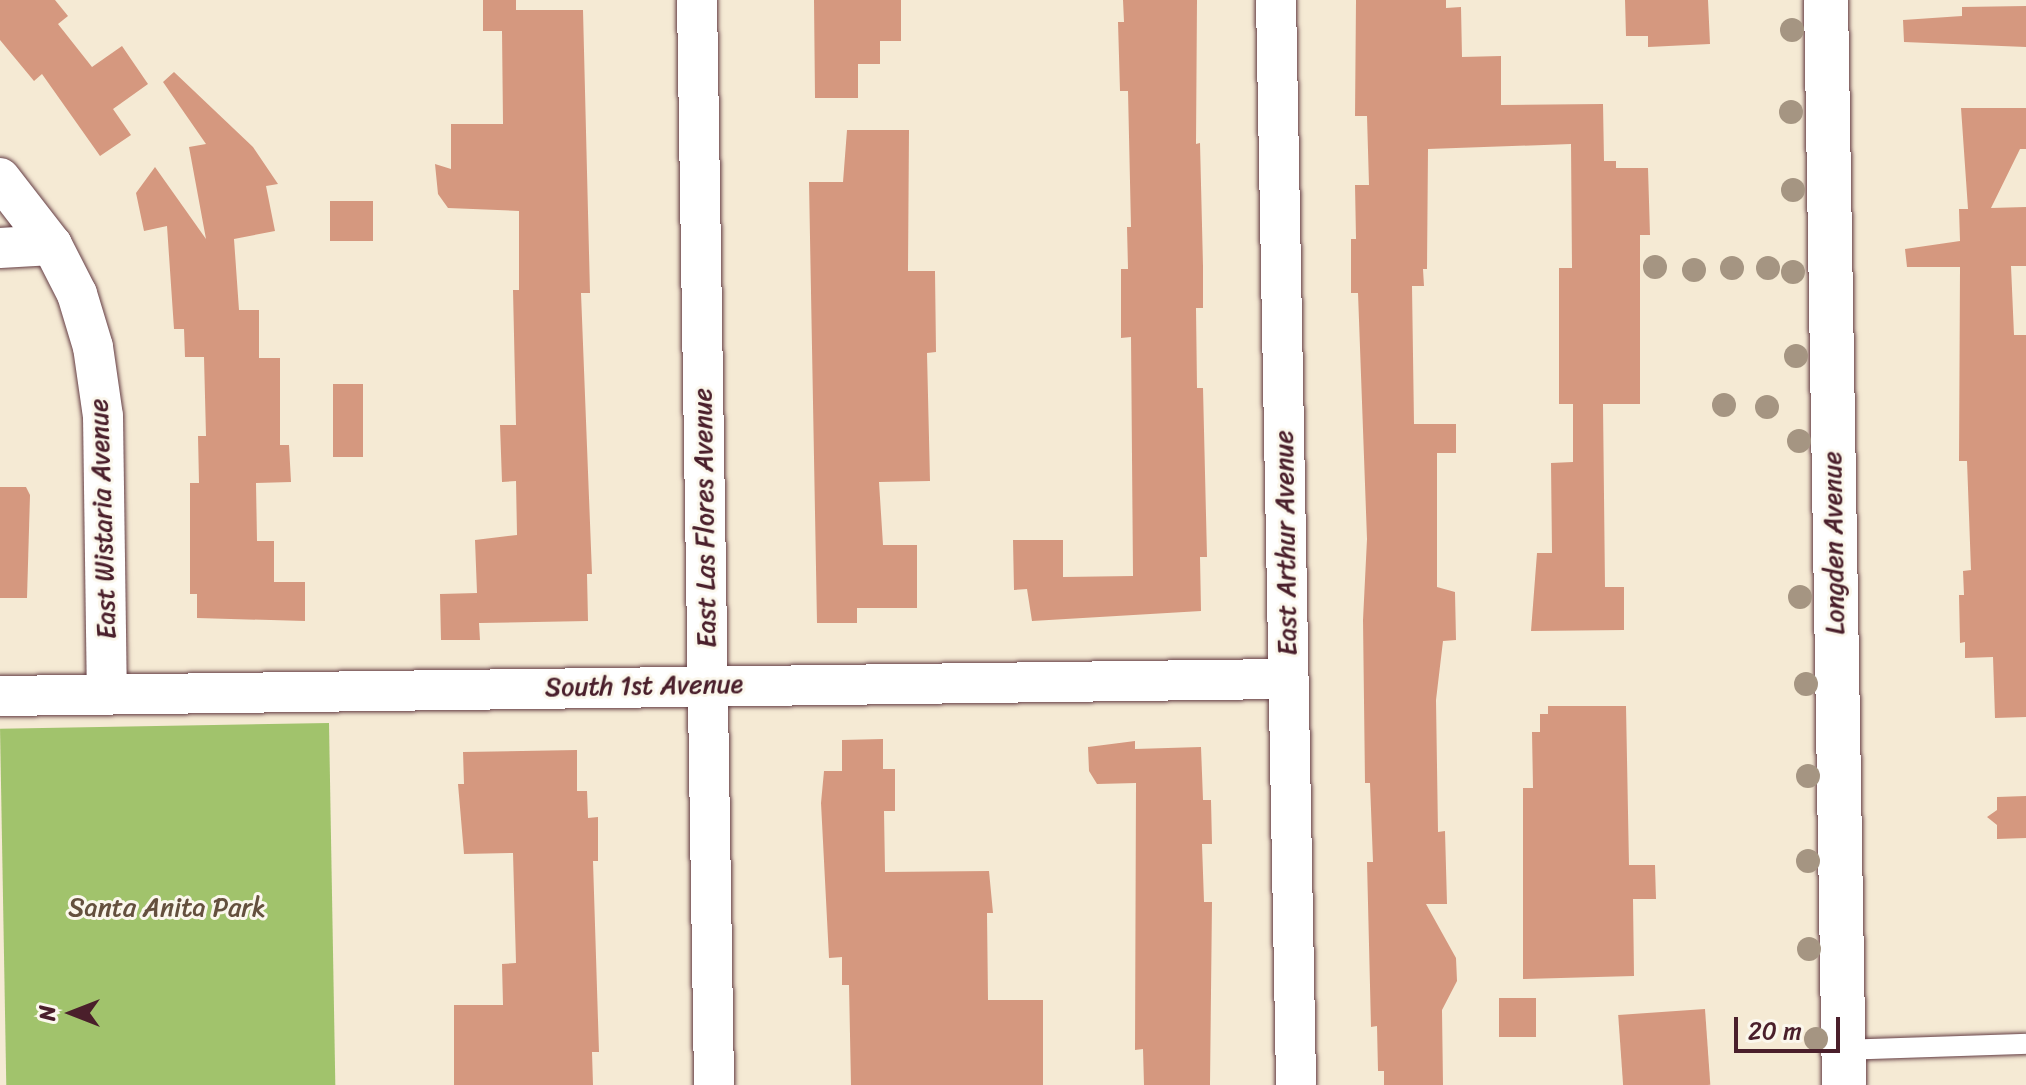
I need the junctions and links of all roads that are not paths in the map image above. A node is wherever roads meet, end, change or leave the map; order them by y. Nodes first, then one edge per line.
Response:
1 (697, 0) edge
2 (1276, 0) edge
3 (1826, 0) edge
4 (0, 178) edge
5 (52, 245) junction
6 (0, 248) edge
7 (1288, 679) junction
8 (708, 685) junction
9 (107, 694) junction
10 (0, 696) edge
11 (2026, 1044) edge
12 (1843, 1067) edge
13 (714, 1085) edge
14 (1296, 1085) edge

1 - 8 street, East Las Flores Avenue
2 - 7 street, East Arthur Avenue
3 - 12 street, Longden Avenue
4 - 5 street, East Wistaria Avenue
5 - 6 street
5 - 9 street, East Wistaria Avenue
7 - 8 street, South 1st Avenue
7 - 14 street, East Arthur Avenue
8 - 9 street, South 1st Avenue
8 - 13 street, East Las Flores Avenue
9 - 10 street, South 1st Avenue
11 - 12 lane

